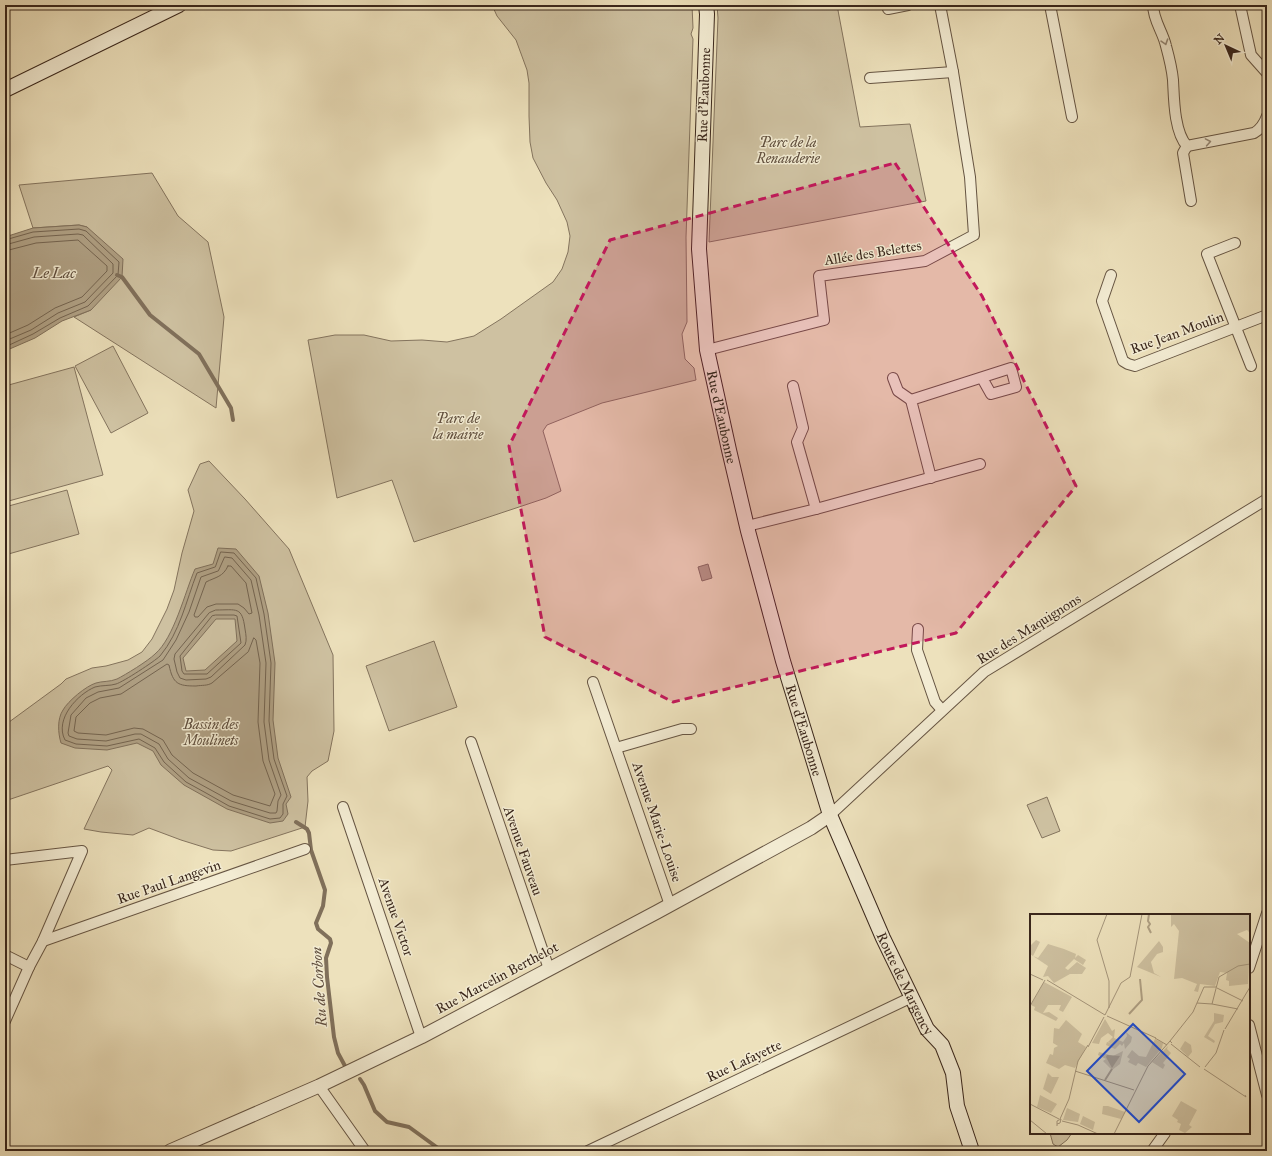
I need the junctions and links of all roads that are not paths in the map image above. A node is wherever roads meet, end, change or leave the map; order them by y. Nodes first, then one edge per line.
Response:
1 (158, 5) edge
2 (179, 5) edge
3 (706, 5) edge
4 (908, 5) edge
5 (940, 5) edge
6 (1050, 5) edge
7 (1154, 5) edge
8 (1240, 5) edge
9 (888, 9) dead end
10 (953, 72) junction
11 (1267, 73) edge
12 (870, 78) dead end
13 (5, 80) edge
14 (5, 90) edge
15 (1072, 117) dead end
16 (1266, 121) edge
17 (1187, 146) junction
18 (1191, 201) dead end
19 (1236, 243) dead end
20 (1111, 274) dead end
21 (1267, 315) edge
22 (1236, 326) junction
23 (707, 350) junction
24 (1251, 366) dead end
25 (893, 378) dead end
26 (982, 378) dead end
27 (793, 386) dead end
28 (910, 400) junction
29 (980, 464) dead end
30 (931, 478) junction
31 (1267, 500) edge
32 (816, 509) junction
33 (747, 526) junction
34 (918, 629) dead end
35 (593, 682) dead end
36 (942, 710) junction
37 (691, 729) dead end
38 (471, 742) dead end
39 (616, 748) junction
40 (343, 807) dead end
41 (830, 815) junction
42 (305, 849) dead end
43 (5, 860) edge
44 (670, 905) junction
45 (1267, 913) edge
46 (43, 941) junction
47 (5, 955) edge
48 (1250, 965) edge
49 (29, 966) junction
50 (549, 969) junction
51 (912, 997) junction
52 (5, 1021) edge
53 (1250, 1032) edge
54 (421, 1037) junction
55 (319, 1086) junction
56 (1267, 1095) edge
57 (1163, 1134) edge
58 (170, 1151) edge
59 (365, 1151) edge
60 (588, 1151) edge
61 (972, 1151) edge
62 (1152, 1151) edge

1 - 13 main road
2 - 14 main road
3 - 23 main road, Rue d'Eaubonne
4 - 9 street
5 - 10 street, Allée des Belettes
6 - 15 street
7 -> 17 street
8 - 11 street
10 - 12 street
10 - 23 street, Allée des Belettes
17 -> 16 street
17 - 18 street
19 - 22 street, Rue Jean Moulin
20 - 22 street, Rue Jean Moulin
21 - 22 street, Rue Jean Moulin
22 - 24 street, Rue Jean Moulin
23 - 33 main road, Rue d'Eaubonne
25 - 28 street
26 - 28 street
27 - 32 street
28 - 30 street
29 - 30 street
30 - 32 street
31 - 36 street, Rue des Maquignons
32 - 33 street
33 - 41 main road, Rue d'Eaubonne
34 - 36 street
35 - 39 street, Avenue Marie-Louise
36 - 41 street, Rue des Maquignons
37 - 39 street, Avenue Marie-Louise
38 - 50 street, Avenue Fauveau
39 - 44 street, Avenue Marie-Louise
40 - 54 street, Avenue Victor
41 - 44 street, Rue Marcelin Berthelot
41 - 51 main road, Route de Margency
42 - 46 street, Rue Paul Langevin
43 - 46 street
44 - 50 street, Rue Marcelin Berthelot
45 - 48 street
46 - 49 street
47 - 49 street
49 - 52 street
50 - 54 street, Rue Marcelin Berthelot
51 - 60 street, Rue Lafayette
51 - 61 main road, Route de Margency
53 - 56 street
54 - 55 street, Rue Marcelin Berthelot
55 - 58 street, Rue Marcelin Berthelot
55 - 59 street
57 - 62 street

